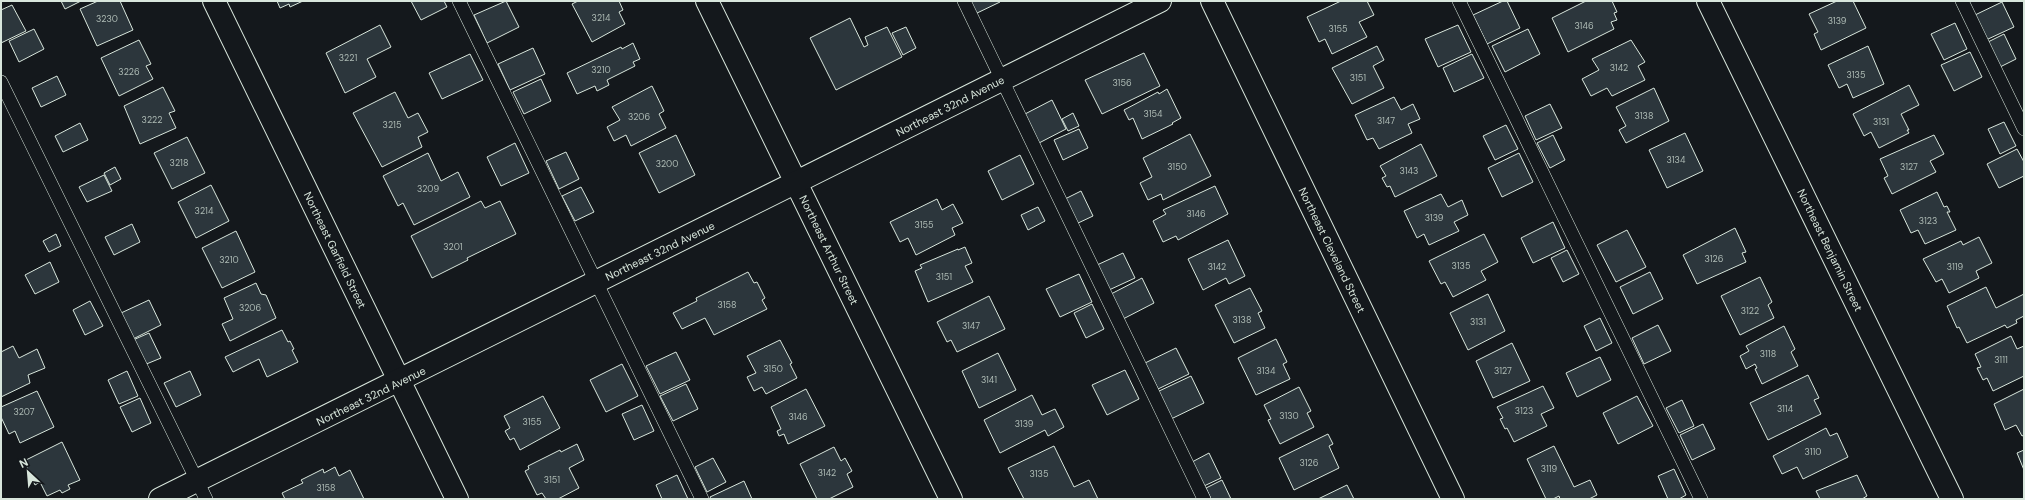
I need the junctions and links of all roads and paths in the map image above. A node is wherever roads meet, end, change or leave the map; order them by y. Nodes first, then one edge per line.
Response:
1 (214, 1) edge
2 (459, 1) edge
3 (707, 1) edge
4 (964, 1) edge
5 (1160, 1) edge
6 (1212, 1) edge
7 (1459, 1) edge
8 (1708, 1) edge
9 (1962, 1) edge
10 (1003, 80) junction
11 (1, 82) edge
12 (2024, 129) edge
13 (796, 183) junction
14 (597, 282) junction
15 (399, 381) junction
16 (202, 490) edge
17 (160, 499) edge
18 (457, 499) edge
19 (702, 499) edge
20 (951, 499) edge
21 (1204, 499) edge
22 (1453, 499) edge
23 (1701, 499) edge
24 (1952, 499) edge

1 - 15 street, Northeast Garfield Street
2 - 14 lane
3 - 13 street, Northeast Arthur Street
4 - 10 lane
5 - 10 street, Northeast 32nd Avenue
6 - 22 street, Northeast Cleveland Street
7 - 23 lane
8 - 24 street, Northeast Benjamin Street
9 - 12 lane
10 - 13 street, Northeast 32nd Avenue
10 - 21 lane
11 - 16 lane
13 - 14 street, Northeast 32nd Avenue
13 - 20 street, Northeast Arthur Street
14 - 15 street, Northeast 32nd Avenue
14 - 19 lane
15 - 16 street, Northeast 32nd Avenue
15 - 18 street, Northeast Garfield Street
16 - 17 street, Northeast 32nd Avenue

